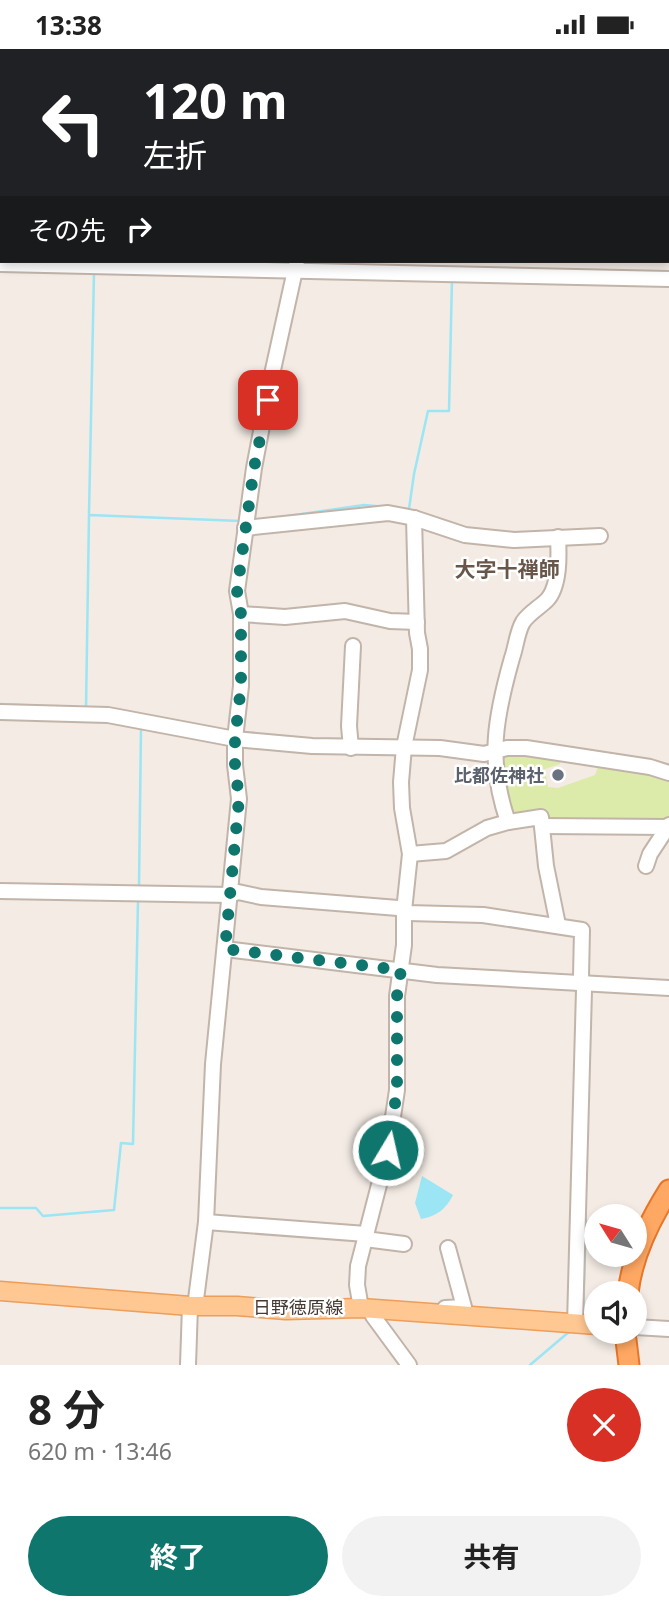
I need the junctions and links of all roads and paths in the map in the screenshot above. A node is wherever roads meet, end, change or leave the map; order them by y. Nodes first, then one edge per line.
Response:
1 (0, 264) edge
2 (296, 266) edge
3 (669, 279) edge
4 (414, 518) junction
5 (245, 529) junction
6 (600, 536) dead end
7 (558, 537) junction
8 (241, 614) junction
9 (416, 622) junction
10 (353, 646) dead end
11 (0, 712) edge
12 (235, 739) junction
13 (404, 747) junction
14 (351, 748) junction
15 (495, 752) junction
16 (669, 773) edge
17 (508, 822) junction
18 (542, 826) junction
19 (668, 826) edge
20 (410, 854) junction
21 (646, 866) dead end
22 (0, 891) edge
23 (230, 895) junction
24 (404, 911) junction
25 (558, 925) junction
26 (225, 949) junction
27 (401, 970) junction
28 (582, 983) junction
29 (669, 988) edge
30 (669, 1190) edge
31 (206, 1222) junction
32 (366, 1236) junction
33 (404, 1244) dead end
34 (448, 1248) dead end
35 (630, 1281) edge
36 (0, 1291) edge
37 (192, 1306) junction
38 (366, 1308) junction
39 (437, 1313) junction
40 (575, 1324) junction
41 (584, 1324) edge
42 (647, 1327) edge
43 (669, 1329) edge
44 (626, 1344) edge
45 (188, 1365) edge
46 (409, 1365) edge
47 (629, 1365) edge

1 - 2 street
2 - 3 street
2 - 5 street
4 - 5 street
4 - 7 street
4 - 9 street
5 - 8 street
6 - 7 street
7 - 15 street
8 - 9 street
8 - 12 street
9 - 13 street
10 - 14 street
11 - 12 street
12 - 14 street
12 - 23 street
13 - 14 street
13 - 15 street
13 - 20 street
15 - 16 street
15 - 17 street
17 - 18 street
17 - 20 street
18 - 19 street
18 - 25 street
19 - 21 street
20 - 24 street
22 - 23 street
23 - 24 street
23 - 26 street
24 - 25 street
24 - 27 street
25 - 28 street
26 - 27 street
26 - 31 street
27 - 28 street
27 - 32 street
28 - 29 street
28 - 40 street
30 - 35 highway
31 - 32 street
31 - 37 street
32 - 33 street
32 - 38 street
34 - 39 street
36 - 37 main road, 日野徳原線
37 - 38 main road, 日野徳原線
37 - 45 street
38 - 39 main road, 日野徳原線
38 - 46 street
39 - 40 main road, 日野徳原線
40 - 41 main road, 日野徳原線
42 - 43 street
44 - 47 highway

